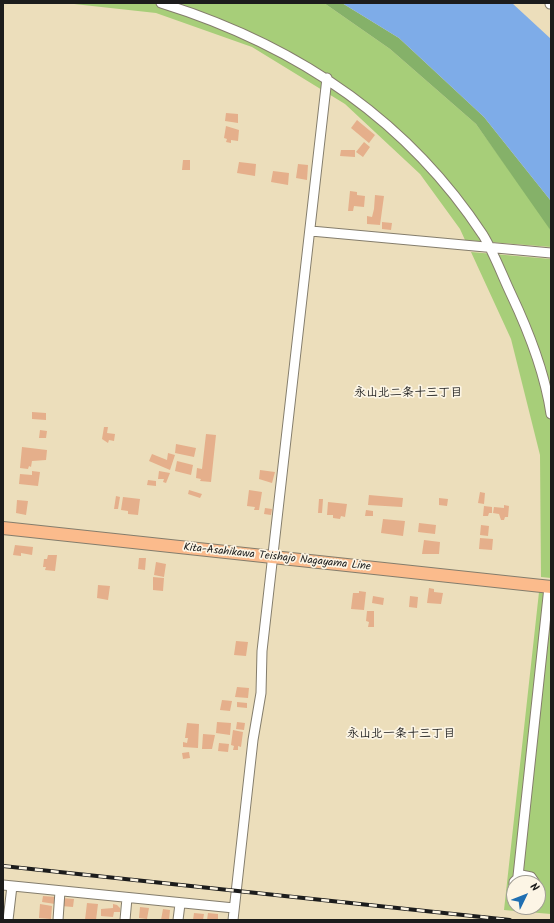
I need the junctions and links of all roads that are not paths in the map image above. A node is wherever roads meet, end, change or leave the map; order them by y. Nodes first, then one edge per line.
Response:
1 (161, 3) edge
2 (327, 78) junction
3 (311, 230) junction
4 (490, 247) junction
5 (551, 253) edge
6 (551, 414) edge
7 (3, 528) edge
8 (273, 558) junction
9 (550, 587) edge
10 (518, 875) edge
11 (8, 885) edge
12 (60, 891) junction
13 (127, 898) junction
14 (180, 904) junction
15 (234, 908) junction
16 (8, 920) edge
17 (58, 920) edge
18 (125, 920) edge
19 (178, 920) edge
20 (233, 920) edge

1 - 2 street
2 - 3 street
2 - 4 street
3 - 4 street
3 - 8 street
4 - 5 street
4 - 6 street
7 - 8 main road, Kita-Asahikawa Teishajo Nagayama Line
8 - 9 main road, Kita-Asahikawa Teishajo Nagayama Line
8 - 15 street
9 - 10 street
11 - 12 street
11 - 16 street
12 - 13 street
12 - 17 street
13 - 14 street
13 - 18 street
14 - 15 street
14 - 19 street
15 - 20 street

